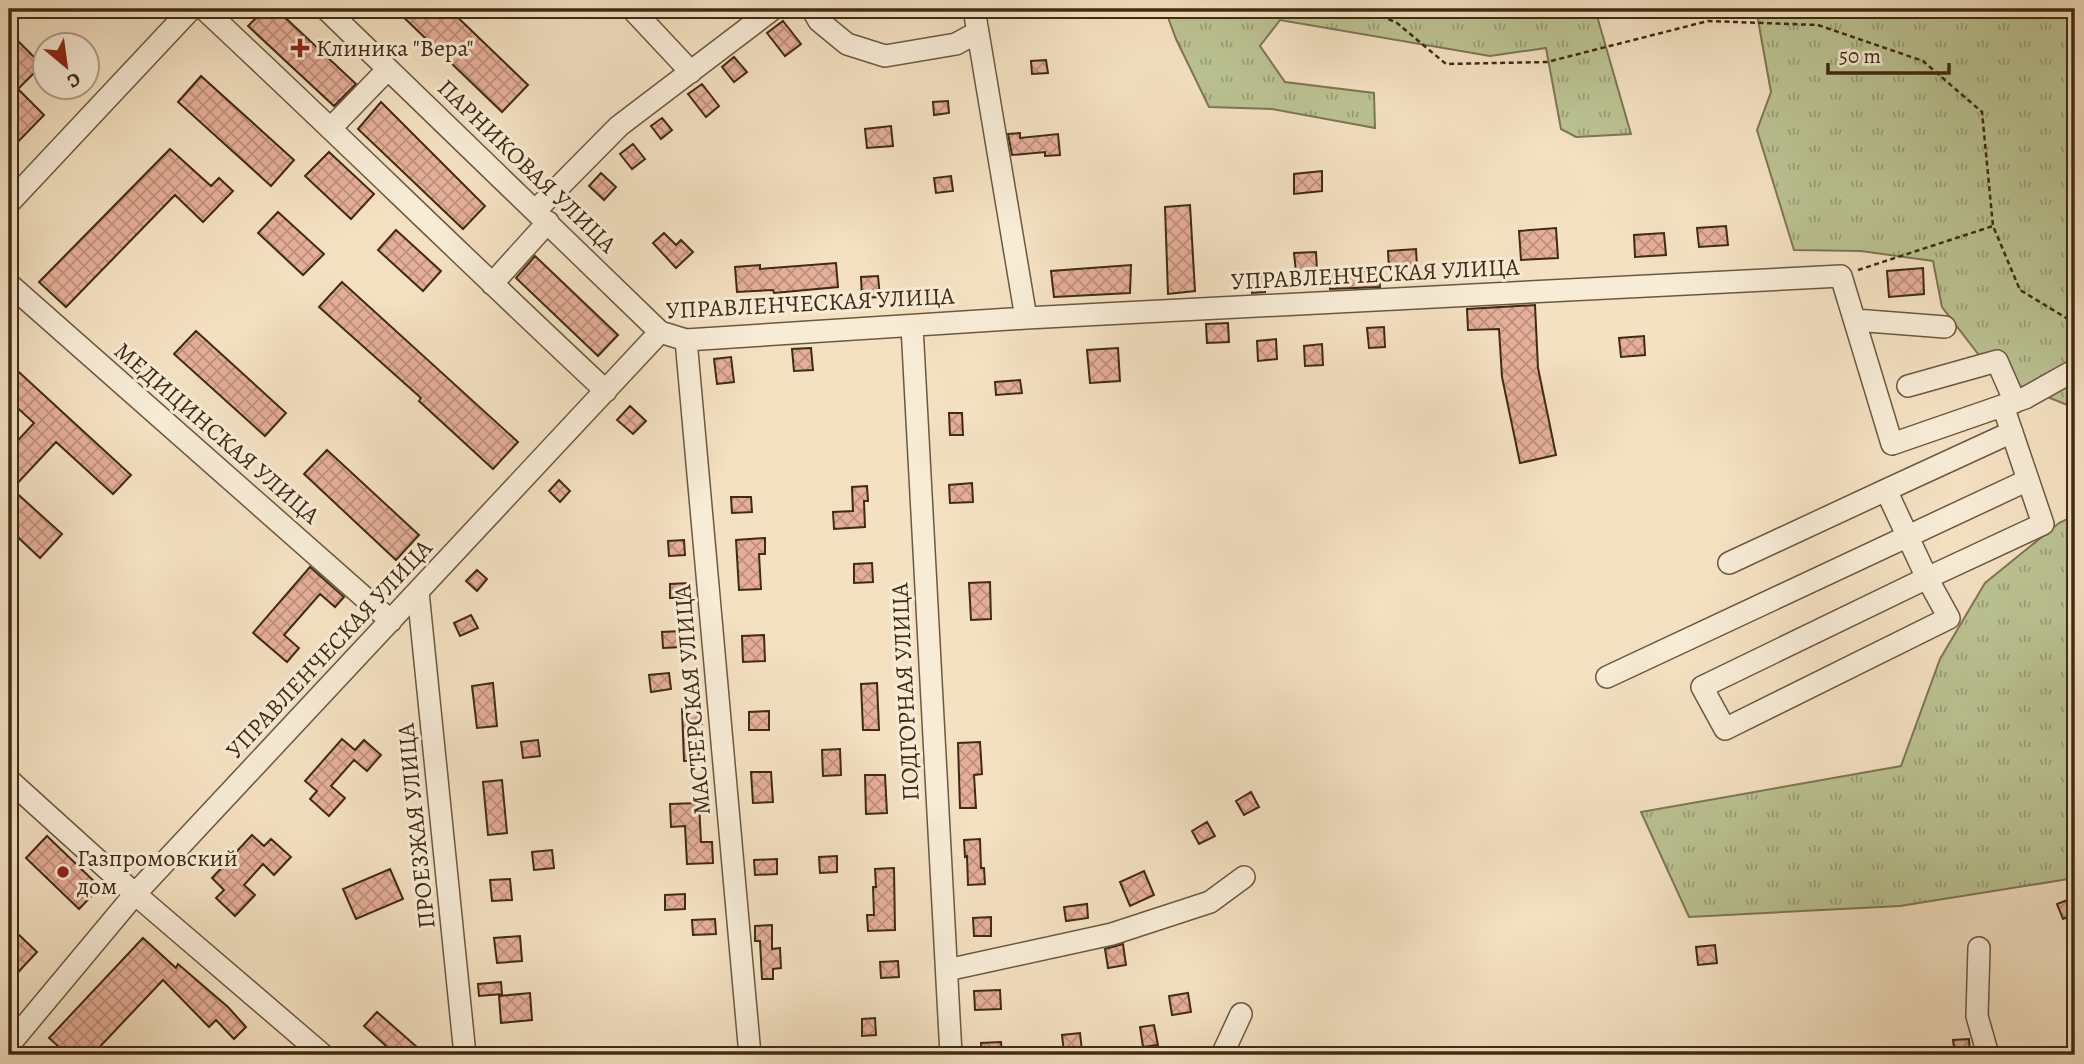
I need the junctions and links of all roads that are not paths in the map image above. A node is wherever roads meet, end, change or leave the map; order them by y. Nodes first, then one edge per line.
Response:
1 (191, 9) edge
2 (204, 9) edge
3 (326, 9) edge
4 (632, 9) edge
5 (773, 9) edge
6 (812, 9) edge
7 (974, 9) edge
8 (978, 32) junction
9 (388, 69) junction
10 (691, 72) junction
11 (331, 128) junction
12 (10, 200) edge
13 (542, 216) junction
14 (9, 284) edge
15 (492, 284) junction
16 (1026, 318) junction
17 (1855, 320) junction
18 (912, 326) junction
19 (1945, 327) dead end
20 (660, 332) junction
21 (686, 340) junction
22 (2075, 370) edge
23 (1909, 386) dead end
24 (606, 391) junction
25 (2009, 404) junction
26 (2012, 432) junction
27 (2028, 480) junction
28 (1886, 489) junction
29 (1908, 536) junction
30 (1729, 563) dead end
31 (1927, 578) junction
32 (418, 592) junction
33 (391, 621) junction
34 (1607, 677) dead end
35 (9, 780) edge
36 (1244, 877) dead end
37 (135, 894) junction
38 (1979, 948) dead end
39 (947, 970) junction
40 (1241, 1014) dead end
41 (9, 1045) edge
42 (323, 1055) edge
43 (465, 1055) edge
44 (750, 1055) edge
45 (951, 1055) edge
46 (1222, 1055) edge
47 (1988, 1055) edge

1 - 12 street
2 - 11 street
3 - 9 street, ПАРНИКОВАЯ УЛИЦА
4 - 10 street
5 - 10 street
6 - 8 street
7 - 8 street
8 - 16 street
9 - 11 street
9 - 13 street, ПАРНИКОВАЯ УЛИЦА
10 - 13 street
11 - 15 street
13 - 15 street
13 - 20 street, ПАРНИКОВАЯ УЛИЦА
14 - 33 street, МЕДИЦИНСКАЯ УЛИЦА
15 - 24 street
16 - 17 street, УПРАВЛЕНЧЕСКАЯ УЛИЦА
16 - 18 street, УПРАВЛЕНЧЕСКАЯ УЛИЦА
17 - 19 street
17 - 25 street
18 - 21 street, УПРАВЛЕНЧЕСКАЯ УЛИЦА
18 - 39 street, ПОДГОРНАЯ УЛИЦА
20 - 21 street, УПРАВЛЕНЧЕСКАЯ УЛИЦА
20 - 24 street, УПРАВЛЕНЧЕСКАЯ УЛИЦА
21 - 44 street, МАСТЕРСКАЯ УЛИЦА
22 - 25 street
23 - 25 street
24 - 32 street, УПРАВЛЕНЧЕСКАЯ УЛИЦА
25 - 26 street
26 - 27 street
26 - 28 street
27 - 29 street
27 - 31 street
28 - 29 street
28 - 30 street
29 - 31 street
29 - 34 street
31 - 31 street
32 - 33 street, УПРАВЛЕНЧЕСКАЯ УЛИЦА
32 - 43 street, ПРОЕЗЖАЯ УЛИЦА
33 - 37 street, УПРАВЛЕНЧЕСКАЯ УЛИЦА
35 - 37 street
36 - 39 street
37 - 41 street, УПРАВЛЕНЧЕСКАЯ УЛИЦА
37 - 42 street
38 - 47 street
39 - 45 street, ПОДГОРНАЯ УЛИЦА
40 - 46 street

